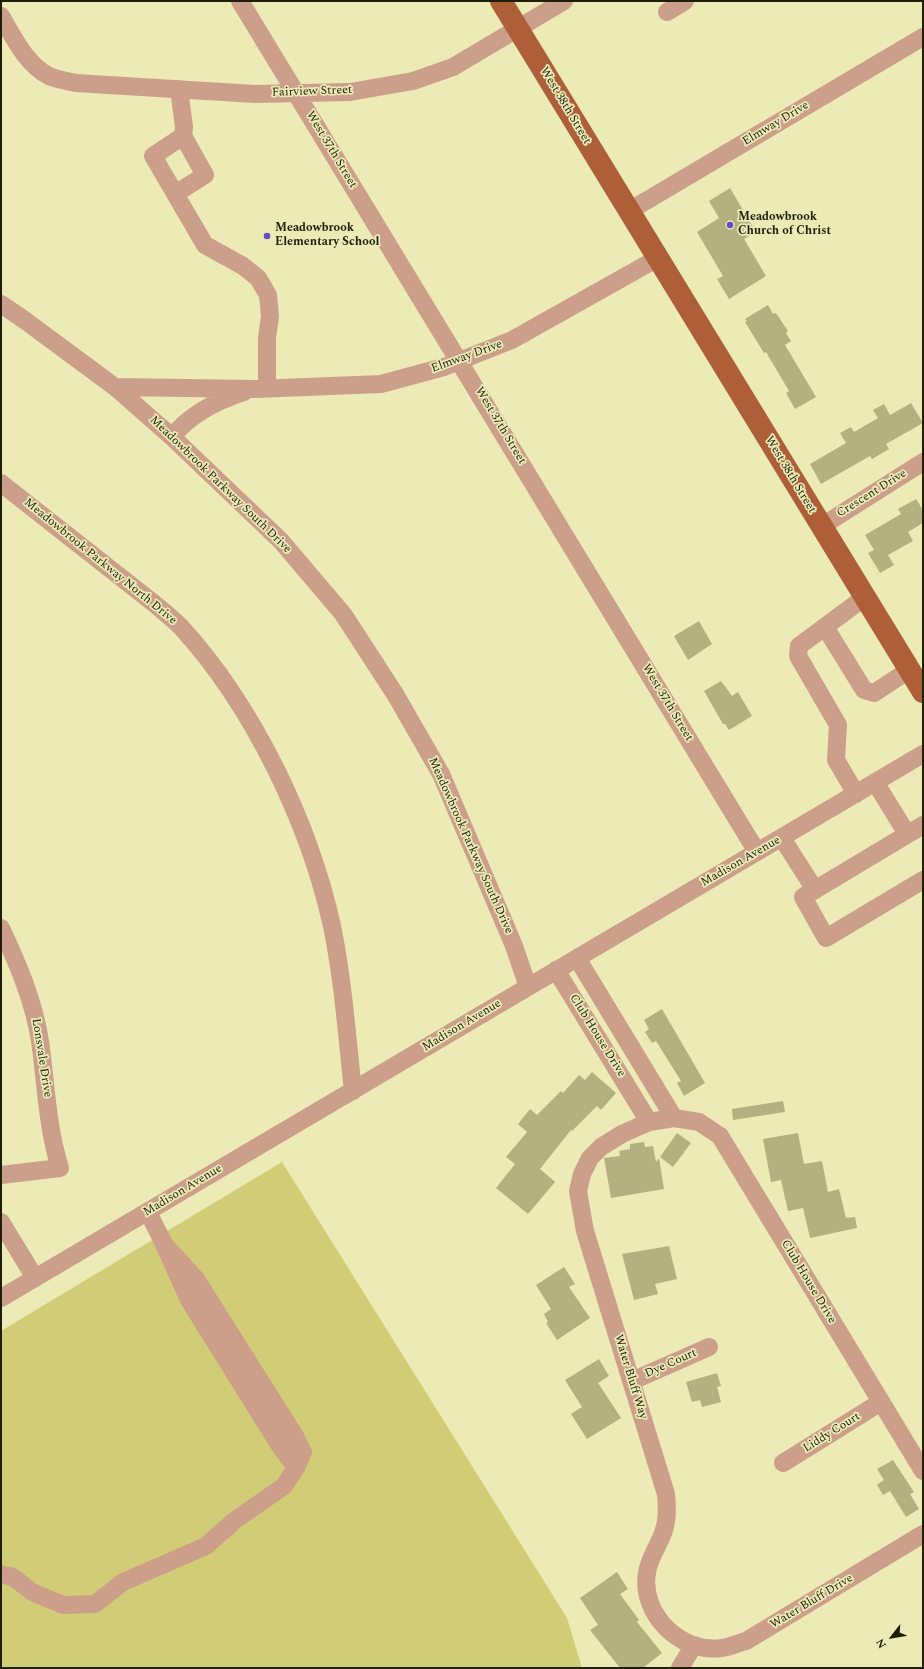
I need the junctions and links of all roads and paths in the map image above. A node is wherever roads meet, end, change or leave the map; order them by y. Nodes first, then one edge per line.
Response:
1 (240, 1) edge
2 (501, 1) edge
3 (564, 1) edge
4 (684, 1) edge
5 (667, 12) dead end
6 (1, 16) edge
7 (518, 29) junction
8 (923, 37) edge
9 (179, 89) junction
10 (296, 93) junction
11 (183, 136) junction
12 (175, 194) junction
13 (629, 211) junction
14 (658, 258) junction
15 (1, 304) edge
16 (460, 360) junction
17 (115, 387) junction
18 (262, 388) junction
19 (172, 436) junction
20 (923, 462) edge
21 (1, 483) edge
22 (822, 526) junction
23 (865, 597) junction
24 (825, 627) junction
25 (909, 670) junction
26 (923, 692) edge
27 (923, 754) edge
28 (875, 782) junction
29 (856, 794) junction
30 (923, 825) edge
31 (907, 834) junction
32 (782, 838) junction
33 (757, 852) junction
34 (923, 880) edge
35 (815, 890) junction
36 (1, 928) edge
37 (577, 958) junction
38 (556, 970) junction
39 (528, 987) junction
40 (353, 1090) junction
41 (674, 1118) junction
42 (650, 1122) junction
43 (1, 1175) edge
44 (148, 1212) junction
45 (1, 1222) edge
46 (35, 1278) junction
47 (1, 1298) edge
48 (709, 1347) dead end
49 (632, 1381) junction
50 (881, 1402) junction
51 (783, 1463) dead end
52 (923, 1471) edge
53 (923, 1534) edge
54 (1, 1574) edge
55 (694, 1645) junction
56 (680, 1668) edge

1 - 10 street, West 37th Street
2 - 7 main road, West 38th Street
3 - 7 street, Fairview Street
4 - 5 street
6 - 9 street, Fairview Street
7 - 10 street, Fairview Street
7 - 13 main road, West 38th Street
8 - 13 street, Elmway Drive
9 - 10 street, Fairview Street
9 - 11 street
10 - 16 street, West 37th Street
11 - 12 street
11 - 12 street
12 - 18 street
13 - 14 main road, West 38th Street
14 - 16 street, Elmway Drive
14 - 22 main road, West 38th Street
15 - 17 street, Meadowbrook Parkway South Drive
16 - 18 street, Elmway Drive
16 - 33 street, West 37th Street
17 - 18 street, Elmway Drive
17 - 19 street, Meadowbrook Parkway South Drive
18 - 19 street, Elmway Drive
19 - 39 street, Meadowbrook Parkway South Drive
20 - 22 street, Crescent Drive
21 - 40 street, Meadowbrook Parkway North Drive
22 - 23 main road, West 38th Street
23 - 24 street
23 - 25 main road, West 38th Street
24 - 25 street
24 - 29 street
25 - 26 main road, West 38th Street
27 - 28 street, Madison Avenue
28 - 29 street, Madison Avenue
28 - 31 street
29 - 32 street, Madison Avenue
30 - 31 street
31 - 35 street
32 - 33 street, Madison Avenue
32 - 35 street
33 - 37 street, Madison Avenue
34 - 35 street
36 - 43 street, Lonsvale Drive
37 - 38 street, Madison Avenue
37 - 41 street, Club House Drive
38 - 39 street, Madison Avenue
38 - 42 street, Club House Drive
39 - 40 street, Madison Avenue
40 - 44 street, Madison Avenue
41 - 42 street, Club House Drive
41 - 50 street, Club House Drive
42 - 49 street, Water Bluff Way
44 - 46 street, Madison Avenue
44 - 54 street
45 - 46 street
46 - 47 street, Madison Avenue
48 - 49 street, Dye Court
49 - 55 street, Water Bluff Way
50 - 51 street, Liddy Court
50 - 52 street, Club House Drive
53 - 55 street, Water Bluff Drive
55 - 56 street

